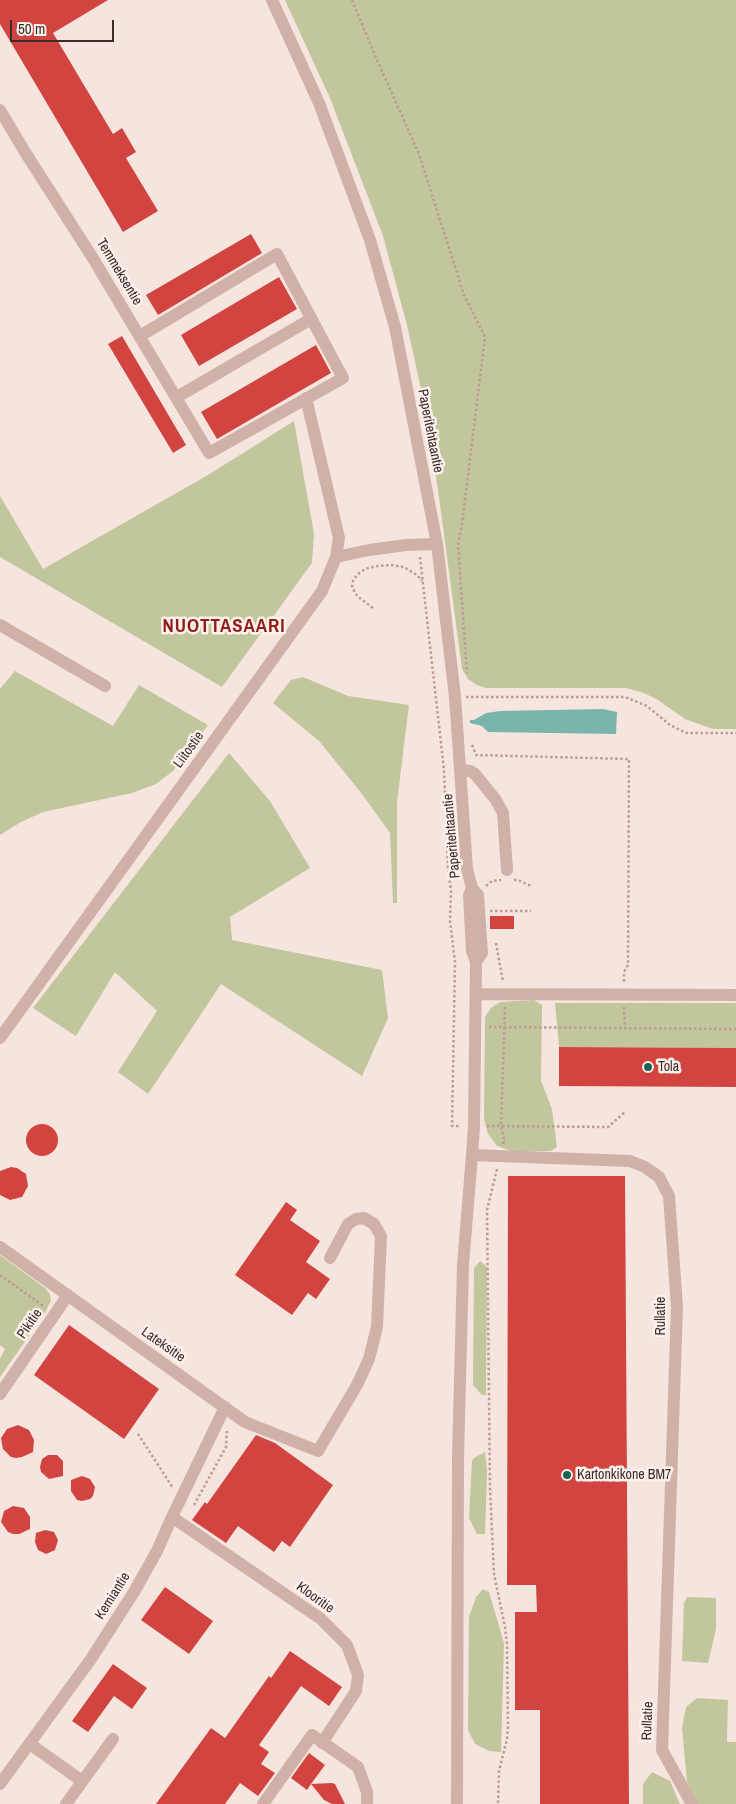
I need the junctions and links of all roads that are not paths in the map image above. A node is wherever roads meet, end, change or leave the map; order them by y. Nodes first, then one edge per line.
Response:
1 (272, 0) edge
2 (0, 110) edge
3 (311, 319) junction
4 (140, 336) junction
5 (177, 397) junction
6 (306, 398) junction
7 (436, 544) junction
8 (336, 557) junction
9 (0, 625) edge
10 (105, 686) dead end
11 (461, 770) junction
12 (507, 870) dead end
13 (476, 994) junction
14 (736, 995) edge
15 (0, 1038) edge
16 (472, 1155) junction
17 (0, 1247) edge
18 (330, 1258) dead end
19 (68, 1295) junction
20 (0, 1394) edge
21 (223, 1412) junction
22 (172, 1517) junction
23 (113, 1739) dead end
24 (322, 1743) junction
25 (30, 1744) junction
26 (82, 1781) junction
27 (0, 1784) edge
28 (66, 1804) edge
29 (262, 1804) edge
30 (367, 1804) edge
31 (457, 1804) edge
32 (692, 1804) edge

1 - 7 street, Paperitehtaantie
2 - 4 street, Temmeksentie
3 - 4 street
3 - 5 street
3 - 6 street
4 - 5 street, Temmeksentie
5 - 6 street, Temmeksentie
6 - 8 street, Liitostie
7 - 8 street
7 - 11 street, Paperitehtaantie
8 - 15 street, Liitostie
9 - 10 street
11 - 12 street
11 - 13 street, Paperitehtaantie
13 - 14 street
13 - 16 street
16 - 31 street
16 - 32 street, Rullatie
17 - 19 street, Lateksitie
18 - 21 street, Lateksitie
19 - 20 street, Pikitie
19 - 21 street, Lateksitie
21 - 22 street, Kemiantie
22 - 24 street, Klooritie
22 - 25 street, Kemiantie
23 - 26 street
24 - 29 street
24 - 30 street
25 - 26 street
25 - 27 street, Kemiantie
26 - 28 street

